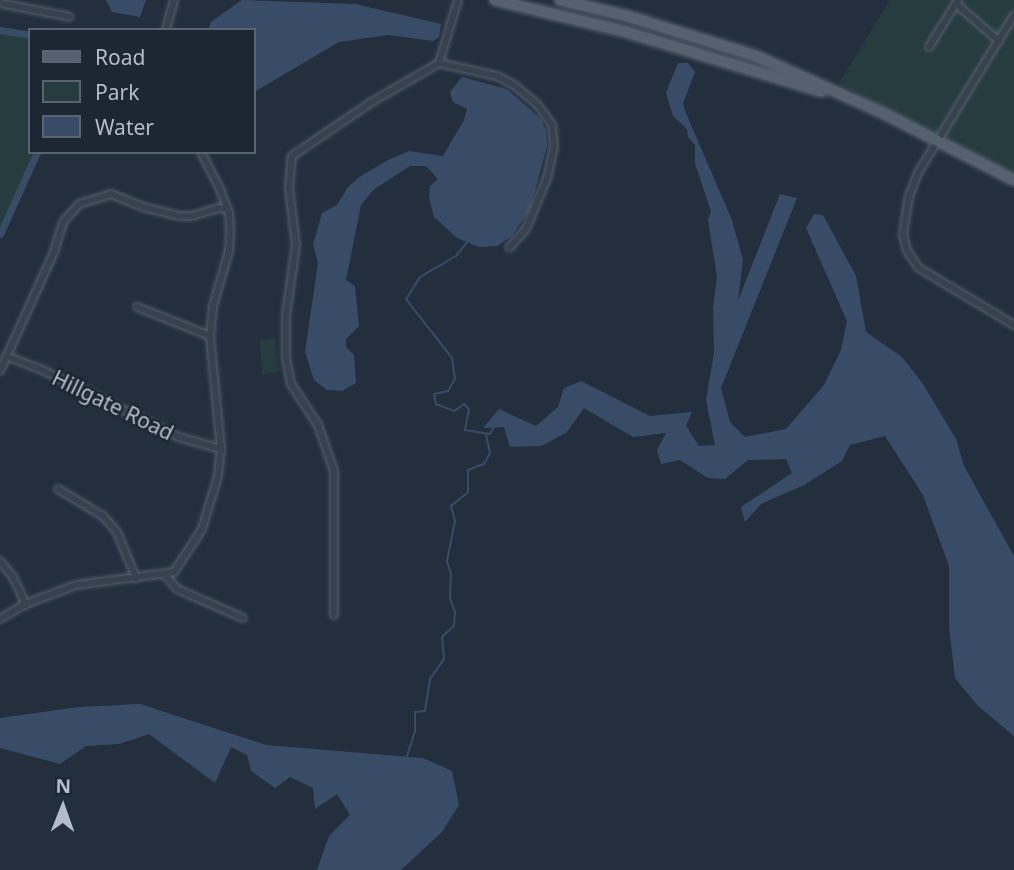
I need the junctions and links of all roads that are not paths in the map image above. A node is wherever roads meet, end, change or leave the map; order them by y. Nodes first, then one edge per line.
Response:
1 (174, 0) edge
2 (458, 0) edge
3 (495, 0) edge
4 (560, 0) edge
5 (957, 2) edge
6 (0, 3) edge
7 (1014, 15) edge
8 (70, 17) dead end
9 (167, 28) edge
10 (999, 41) junction
11 (929, 47) dead end
12 (439, 63) junction
13 (845, 97) junction
14 (937, 139) junction
15 (202, 154) edge
16 (1014, 180) edge
17 (227, 209) junction
18 (509, 248) dead end
19 (137, 307) dead end
20 (1014, 325) edge
21 (210, 336) junction
22 (6, 356) junction
23 (0, 371) edge
24 (222, 449) junction
25 (58, 489) dead end
26 (0, 561) edge
27 (165, 575) junction
28 (136, 578) junction
29 (26, 605) junction
30 (334, 615) dead end
31 (243, 618) dead end
32 (0, 619) edge

1 - 9 street
2 - 12 street
3 - 13 main road
4 - 13 main road
5 - 10 street
5 - 11 street
6 - 8 street
7 - 10 street
10 - 14 street
12 - 18 street
12 - 30 street
13 - 14 main road
14 - 16 main road
14 - 20 street
15 - 17 street
17 - 21 street
17 - 22 street
19 - 21 street
21 - 24 street
22 - 23 street
22 - 24 street, Hillgate Road
24 - 27 street
25 - 28 street
26 - 29 street
27 - 28 street
27 - 31 street
28 - 29 street
29 - 32 street

